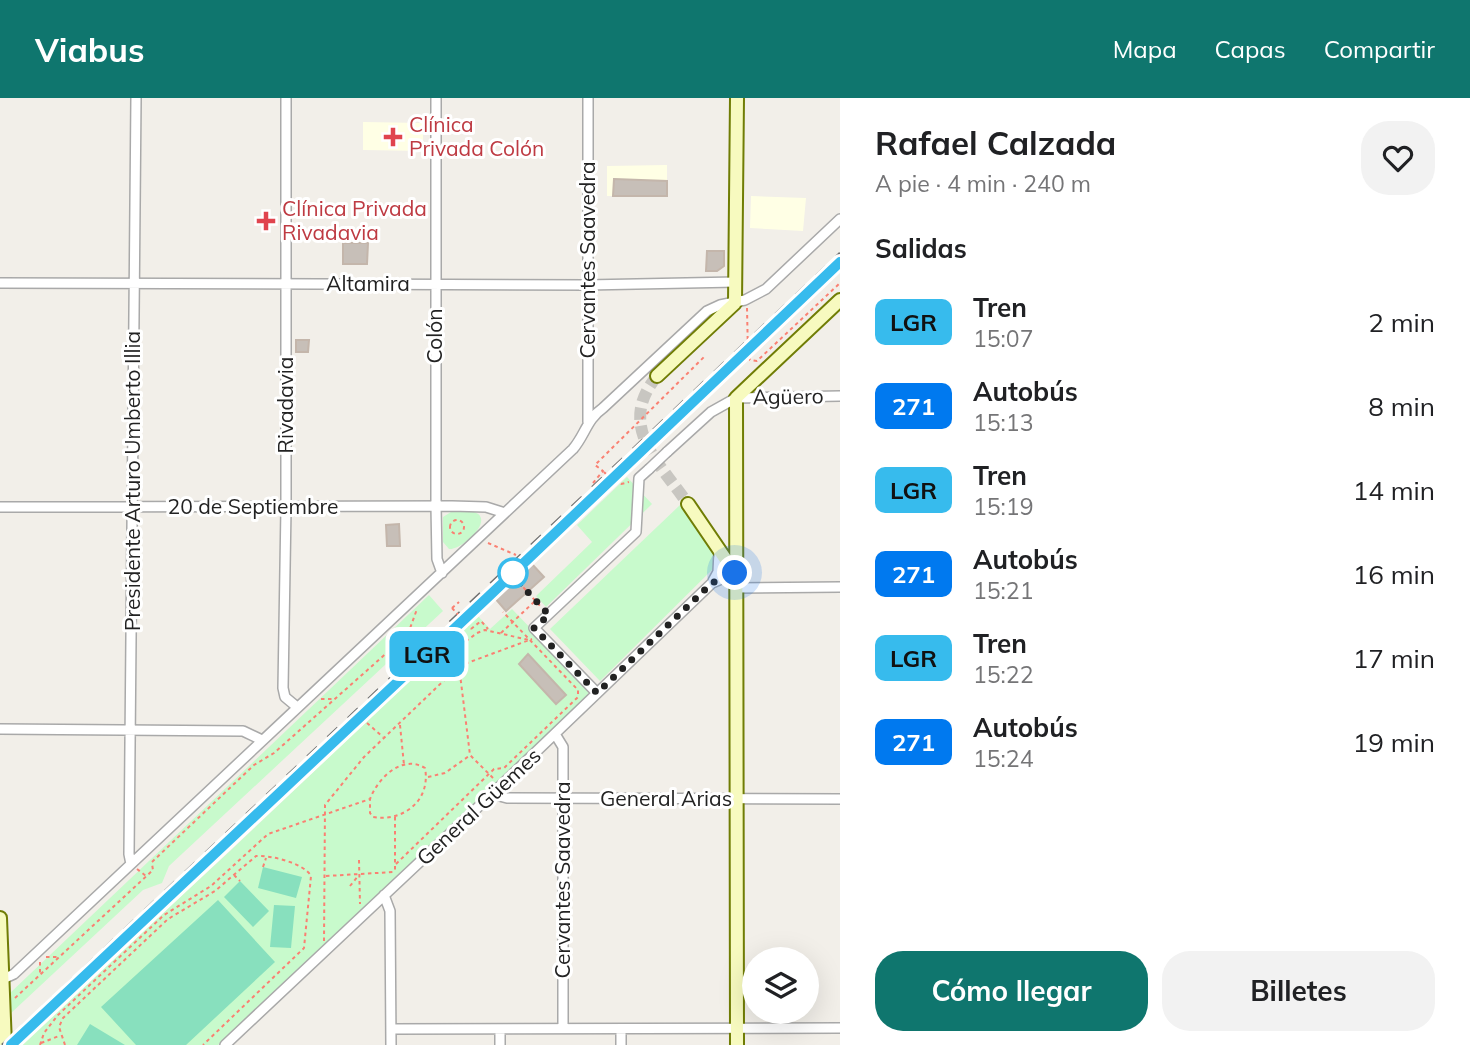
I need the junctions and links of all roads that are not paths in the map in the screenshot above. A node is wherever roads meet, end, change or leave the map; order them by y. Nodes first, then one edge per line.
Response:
1 (136, 98) edge
2 (286, 98) edge
3 (436, 98) edge
4 (588, 98) edge
5 (737, 98) edge
6 (840, 219) edge
7 (134, 282) junction
8 (736, 282) junction
9 (0, 283) edge
10 (286, 283) junction
11 (435, 284) junction
12 (587, 285) junction
13 (840, 300) edge
14 (740, 302) junction
15 (657, 376) tunnel mouth
16 (840, 396) edge
17 (736, 398) junction
18 (588, 422) junction
19 (688, 504) tunnel mouth
20 (133, 506) junction
21 (436, 506) junction
22 (0, 507) edge
23 (286, 508) junction
24 (505, 513) junction
25 (719, 550) junction
26 (442, 573) junction
27 (735, 573) junction
28 (712, 583) junction
29 (840, 587) edge
30 (736, 588) junction
31 (597, 693) junction
32 (297, 707) junction
33 (0, 729) edge
34 (132, 732) junction
35 (555, 734) junction
36 (262, 740) junction
37 (492, 794) junction
38 (563, 798) junction
39 (737, 799) junction
40 (840, 799) edge
41 (131, 864) junction
42 (384, 895) junction
43 (0, 918) edge
44 (4, 979) junction
45 (563, 1028) junction
46 (737, 1028) junction
47 (840, 1028) edge
48 (391, 1029) junction
49 (621, 1029) junction
50 (500, 1030) junction
51 (228, 1044) edge
52 (5, 1045) edge
53 (391, 1045) edge
54 (500, 1045) edge
55 (621, 1045) edge
56 (737, 1045) edge

1 - 7 street, Presidente Arturo Umberto Illia
2 - 10 street, Rivadavia
3 - 11 street, Colón
4 - 12 street, Cervantes Saavedra
5 - 8 street
6 - 14 street
7 - 9 street, Altamira
7 - 10 street, Altamira
7 - 20 street, Presidente Arturo Umberto Illia
8 - 12 street, Altamira
8 - 14 street
10 - 11 street, Altamira
10 - 23 street, Rivadavia
11 - 12 street, Altamira
11 - 21 street, Colón
12 - 18 street, Cervantes Saavedra
13 - 17 street
14 - 15 street
14 - 18 street
16 - 17 street, Agüero
17 - 27 street
17 - 31 street, bridge
18 - 24 street
19 - 25 street
20 - 22 street, 20 de Septiembre
20 - 23 street, 20 de Septiembre
20 - 34 street, Presidente Arturo Umberto Illia
21 - 23 street, 20 de Septiembre
21 - 24 street, 20 de Septiembre
21 - 26 street, Colón
23 - 32 street, Rivadavia
24 - 26 street
25 - 27 street
25 - 28 street
26 - 32 street
27 - 28 street, General Güemes
27 - 30 street
28 - 31 street, General Güemes
29 - 30 street
30 - 39 street
31 - 35 street, General Güemes
32 - 36 street
33 - 34 street
34 - 36 street
34 - 41 street, Presidente Arturo Umberto Illia
35 - 37 street, General Güemes
35 - 38 street, Cervantes Saavedra
36 - 41 street
37 - 38 street, General Arias
37 - 42 street, General Güemes
38 - 39 street, General Arias
38 - 45 street, Cervantes Saavedra
39 - 40 street, General Arias
39 - 46 street
41 - 44 street
42 - 48 street
42 - 51 street, General Güemes
43 - 44 street
44 - 52 street
45 - 49 street
45 - 50 street
46 - 47 street
46 - 49 street
46 - 56 street
48 - 50 street
48 - 53 street
49 - 55 street
50 - 54 street

